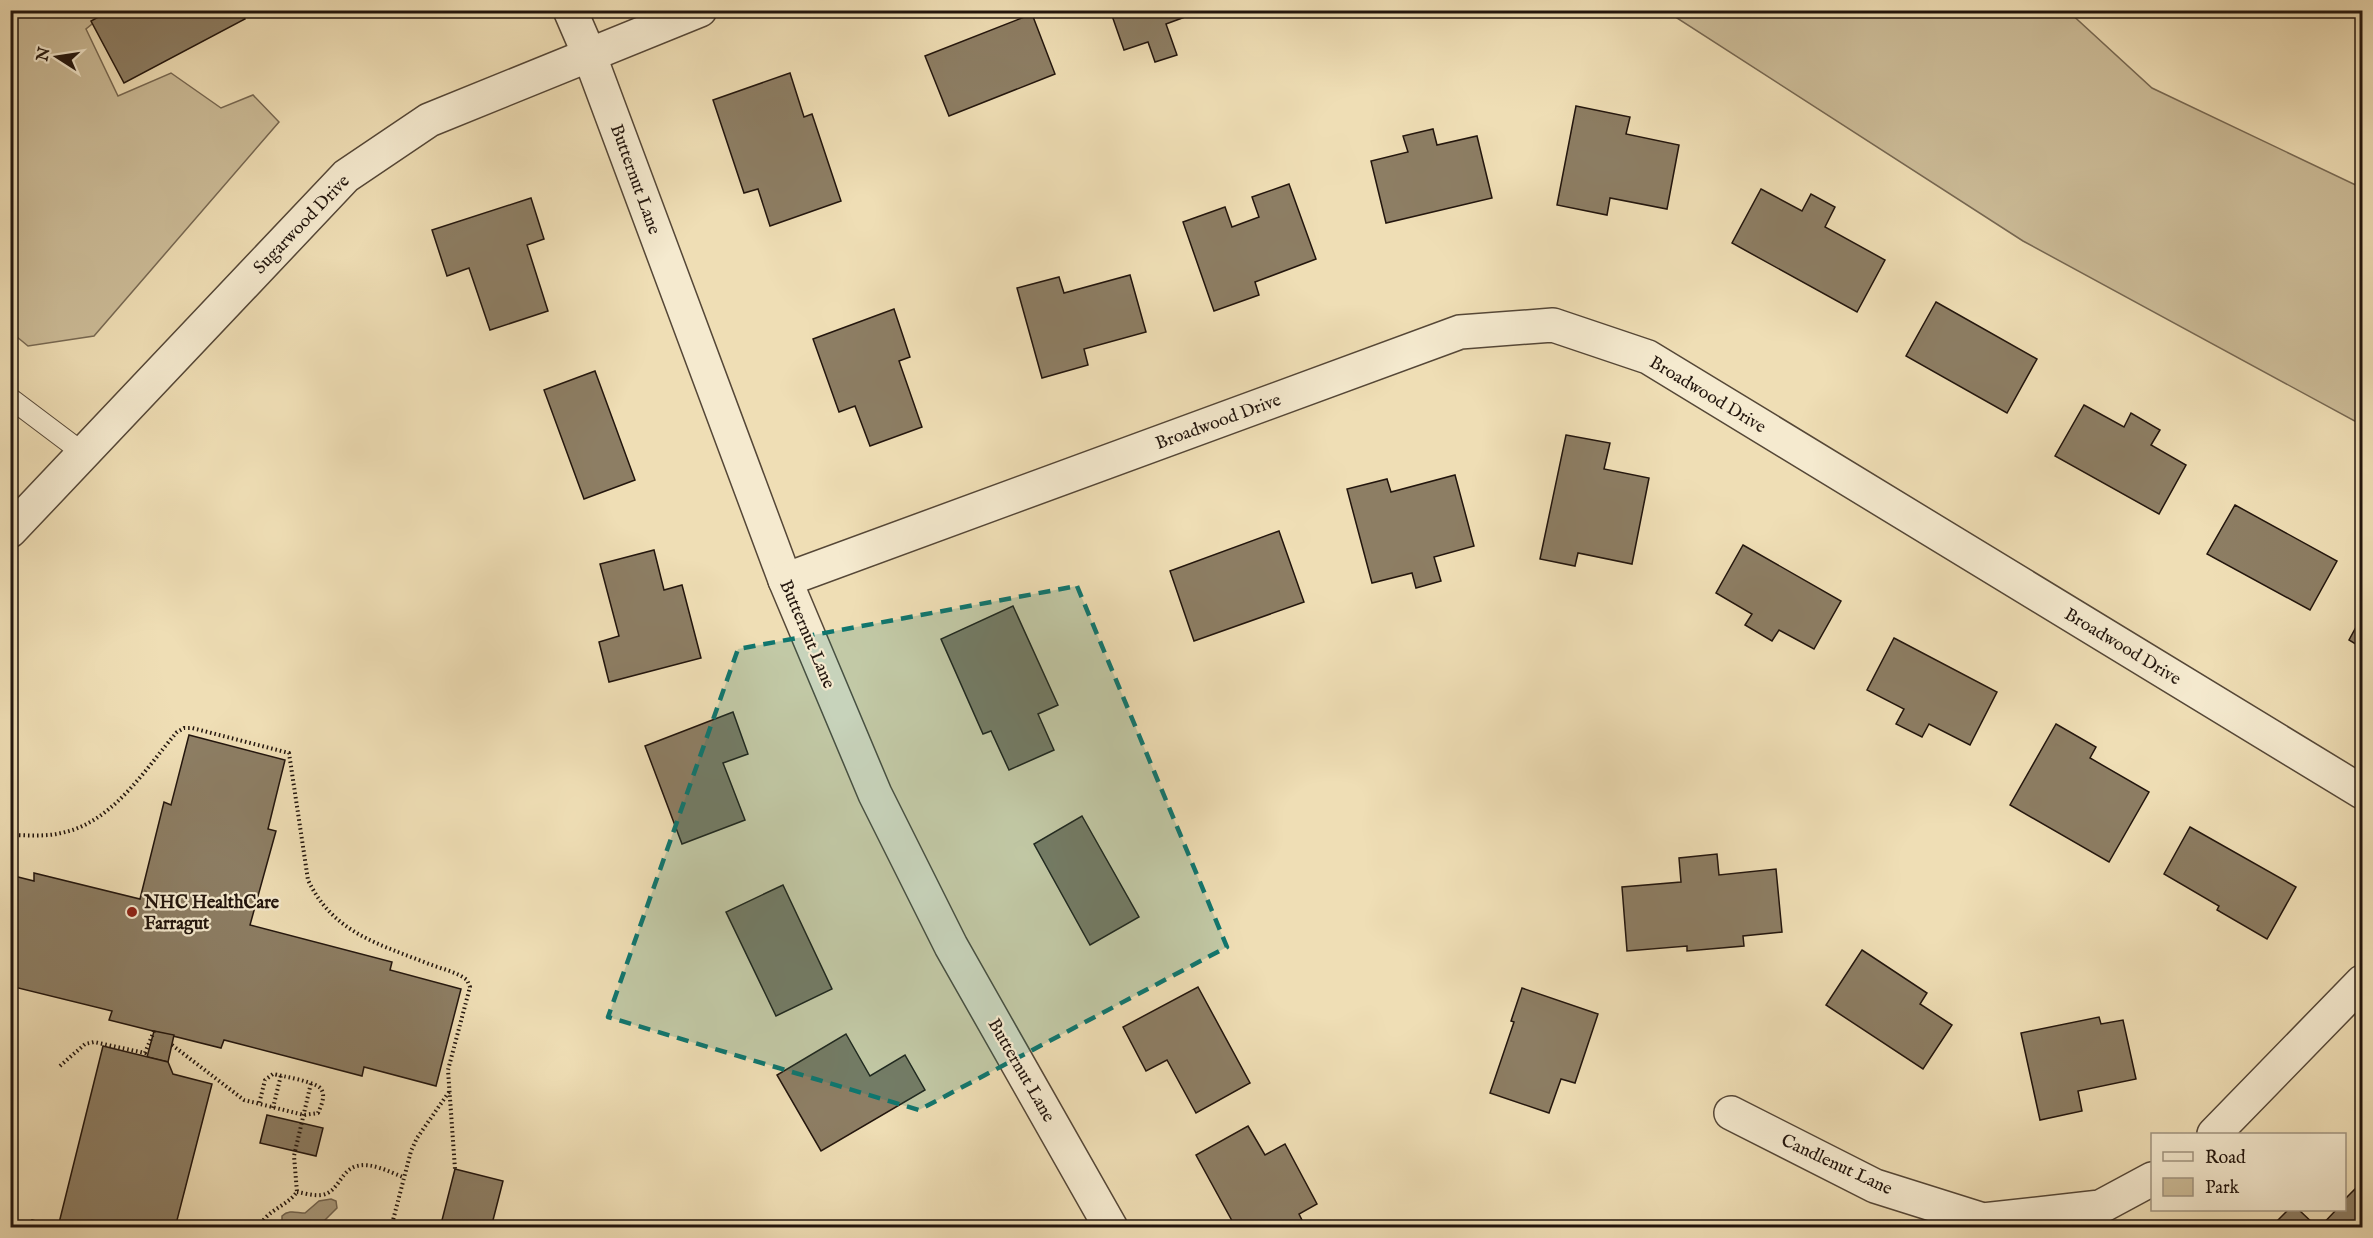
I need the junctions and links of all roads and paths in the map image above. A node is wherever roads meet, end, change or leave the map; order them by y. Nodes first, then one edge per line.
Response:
1 (570, 10) edge
2 (700, 10) edge
3 (589, 54) junction
4 (10, 398) edge
5 (83, 453) junction
6 (10, 531) edge
7 (785, 580) junction
8 (2362, 792) edge
9 (10, 835) edge
10 (2362, 982) edge
11 (154, 1031) dead end
12 (172, 1045) dead end
13 (60, 1066) dead end
14 (280, 1075) junction
15 (311, 1083) junction
16 (448, 1092) junction
17 (259, 1104) junction
18 (273, 1107) junction
19 (1731, 1113) dead end
20 (304, 1115) junction
21 (2215, 1133) edge
22 (455, 1169) dead end
23 (403, 1177) junction
24 (2151, 1180) edge
25 (297, 1192) junction
26 (259, 1227) edge
27 (391, 1227) edge
28 (1111, 1227) edge

1 - 3 street, Butternut Lane
2 - 3 street, Sugarwood Drive
3 - 5 street, Sugarwood Drive
3 - 7 street, Butternut Lane
4 - 5 lane
5 - 6 street, Sugarwood Drive
7 - 8 street, Broadwood Drive
7 - 28 street, Butternut Lane
9 - 16 path
10 - 21 street
11 - 13 path
12 - 17 path
14 - 15 path
14 - 17 path
14 - 18 path
15 - 20 path
15 - 20 path
16 - 22 path
16 - 23 path
17 - 18 path
18 - 20 path
19 - 24 street, Candlenut Lane
20 - 25 path
23 - 25 path
23 - 27 path
25 - 26 path

